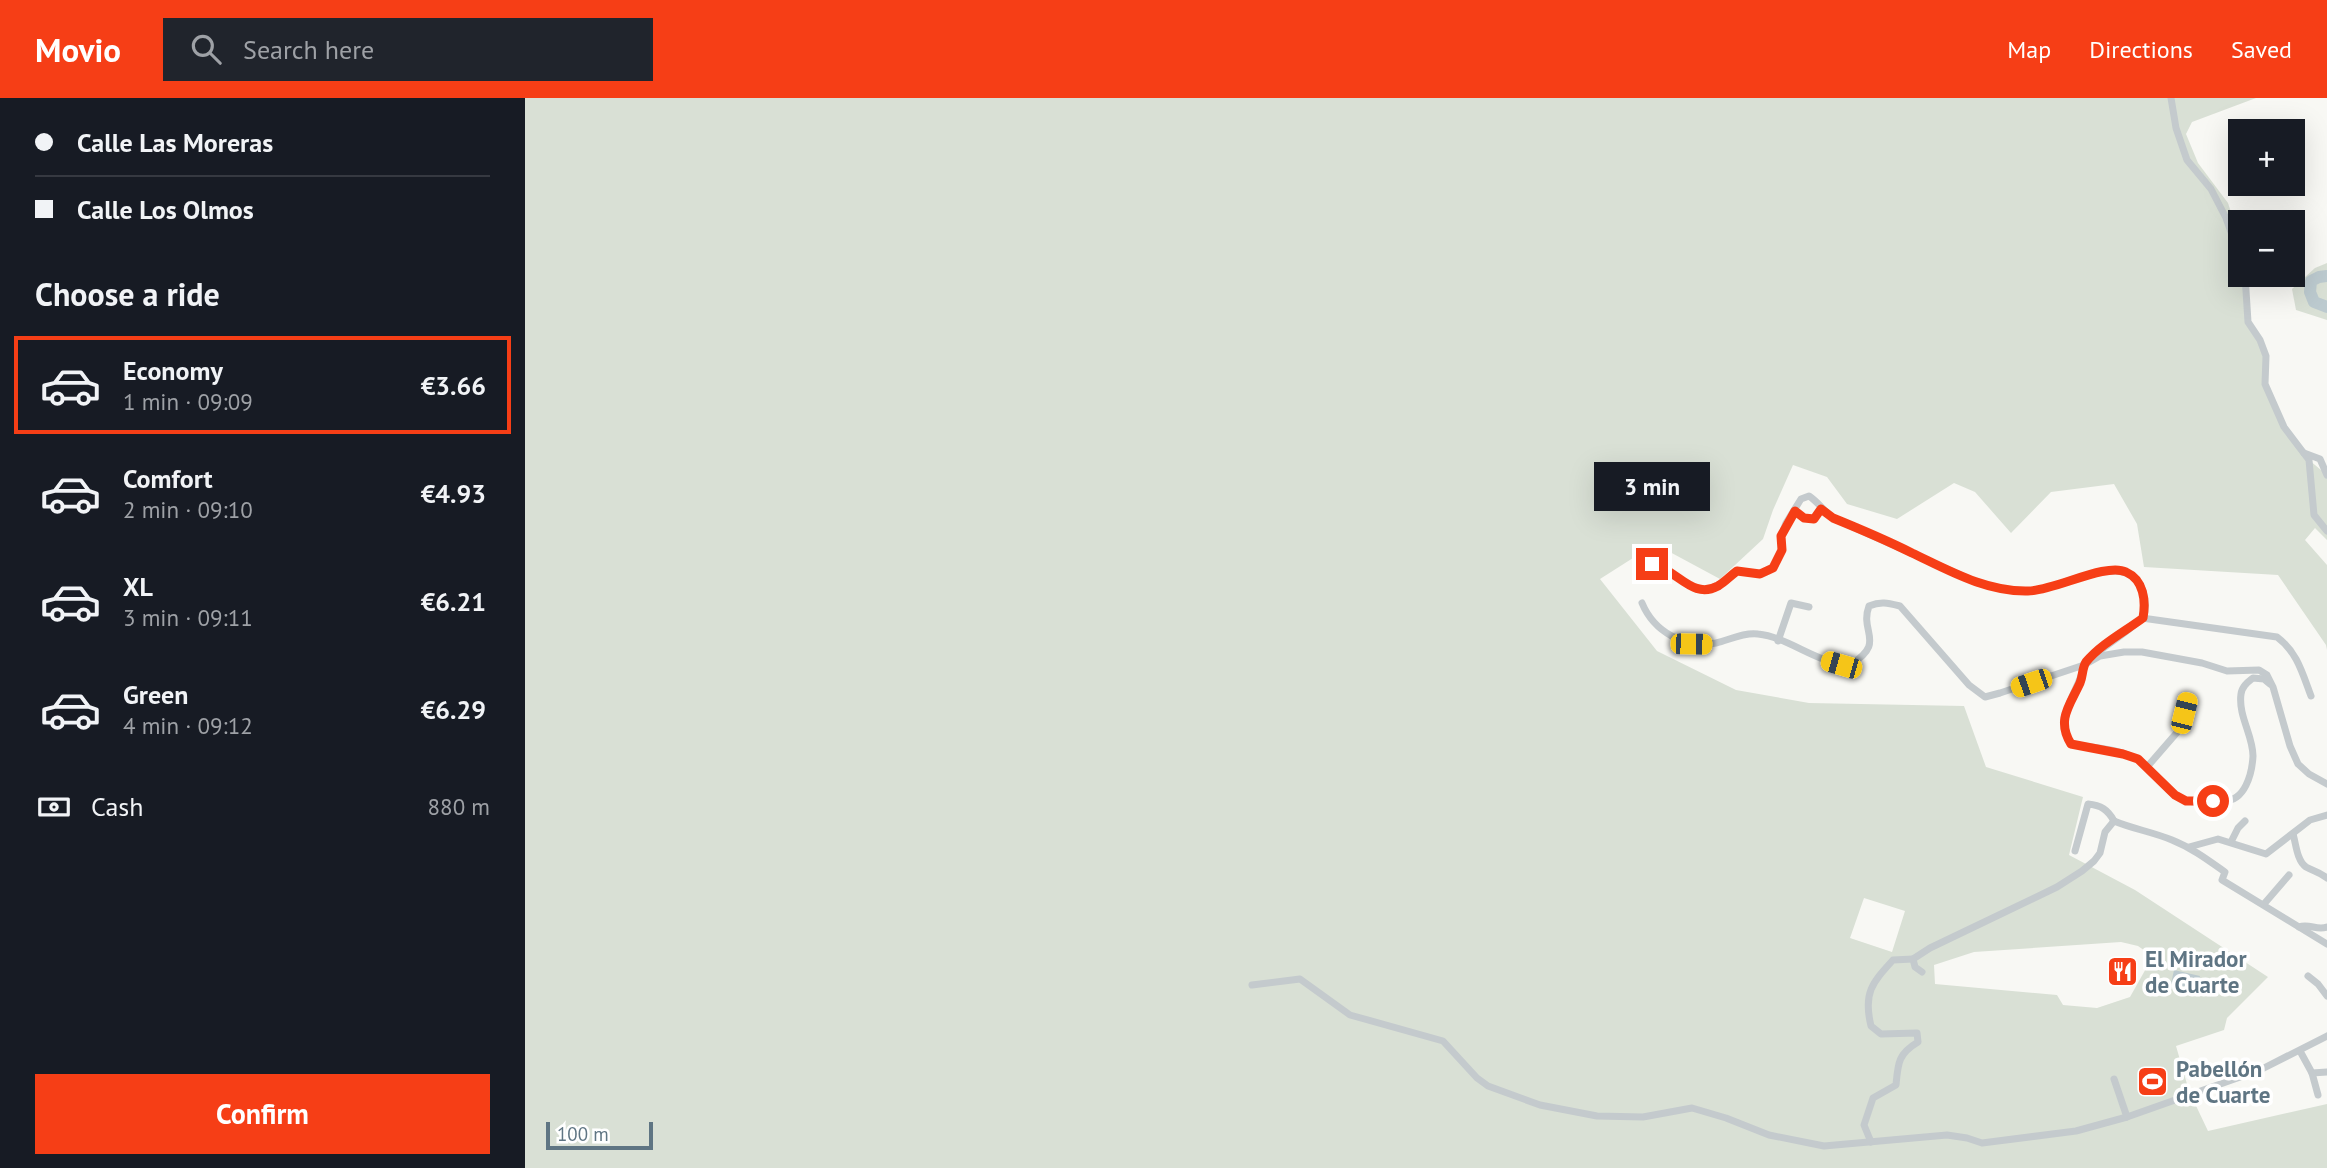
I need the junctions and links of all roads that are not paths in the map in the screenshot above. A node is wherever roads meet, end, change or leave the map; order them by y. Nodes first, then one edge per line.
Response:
1 (2171, 98) edge
2 (2228, 224) edge
3 (2246, 287) edge
4 (2303, 453) junction
5 (2327, 475) edge
6 (1821, 509) junction
7 (1795, 511) junction
8 (2327, 531) edge
9 (1652, 564) dead end
10 (1642, 603) dead end
11 (1809, 607) dead end
12 (2143, 618) junction
13 (1778, 640) junction
14 (2084, 664) junction
15 (2273, 687) junction
16 (2311, 696) dead end
17 (2188, 697) dead end
18 (2147, 767) junction
19 (2327, 784) edge
20 (2327, 815) edge
21 (2114, 821) junction
22 (2245, 821) dead end
23 (2293, 834) junction
24 (2231, 842) junction
25 (2189, 847) junction
26 (2075, 851) dead end
27 (2289, 875) dead end
28 (2327, 878) edge
29 (2264, 904) junction
30 (2299, 927) junction
31 (2327, 927) edge
32 (2327, 944) edge
33 (1913, 959) junction
34 (1922, 972) dead end
35 (2308, 975) dead end
36 (1252, 985) dead end
37 (2327, 996) edge
38 (2327, 1035) edge
39 (2300, 1051) junction
40 (2327, 1072) edge
41 (2312, 1073) junction
42 (2114, 1079) dead end
43 (2318, 1095) dead end
44 (2127, 1117) junction
45 (1871, 1142) junction

1 - 2 street
3 - 4 street
4 - 5 street
4 - 8 street
6 - 7 street
6 - 7 street
6 - 12 street
7 - 9 street
10 - 13 street
11 - 13 street
12 - 14 street
12 - 16 street
13 - 14 street
14 - 15 street
14 - 18 street
15 - 18 street
15 - 19 street
17 - 18 street
20 - 23 street
21 - 25 street
21 - 26 street
21 - 33 street
22 - 24 street
23 - 24 street
23 - 28 street
24 - 25 street
25 - 29 street
27 - 29 street
29 - 30 street
30 - 31 street
30 - 32 street
33 - 34 street
33 - 45 street
35 - 37 street
36 - 45 street
38 - 39 street
39 - 41 street
39 - 44 street
40 - 41 street
41 - 43 street
42 - 44 street
44 - 45 street

